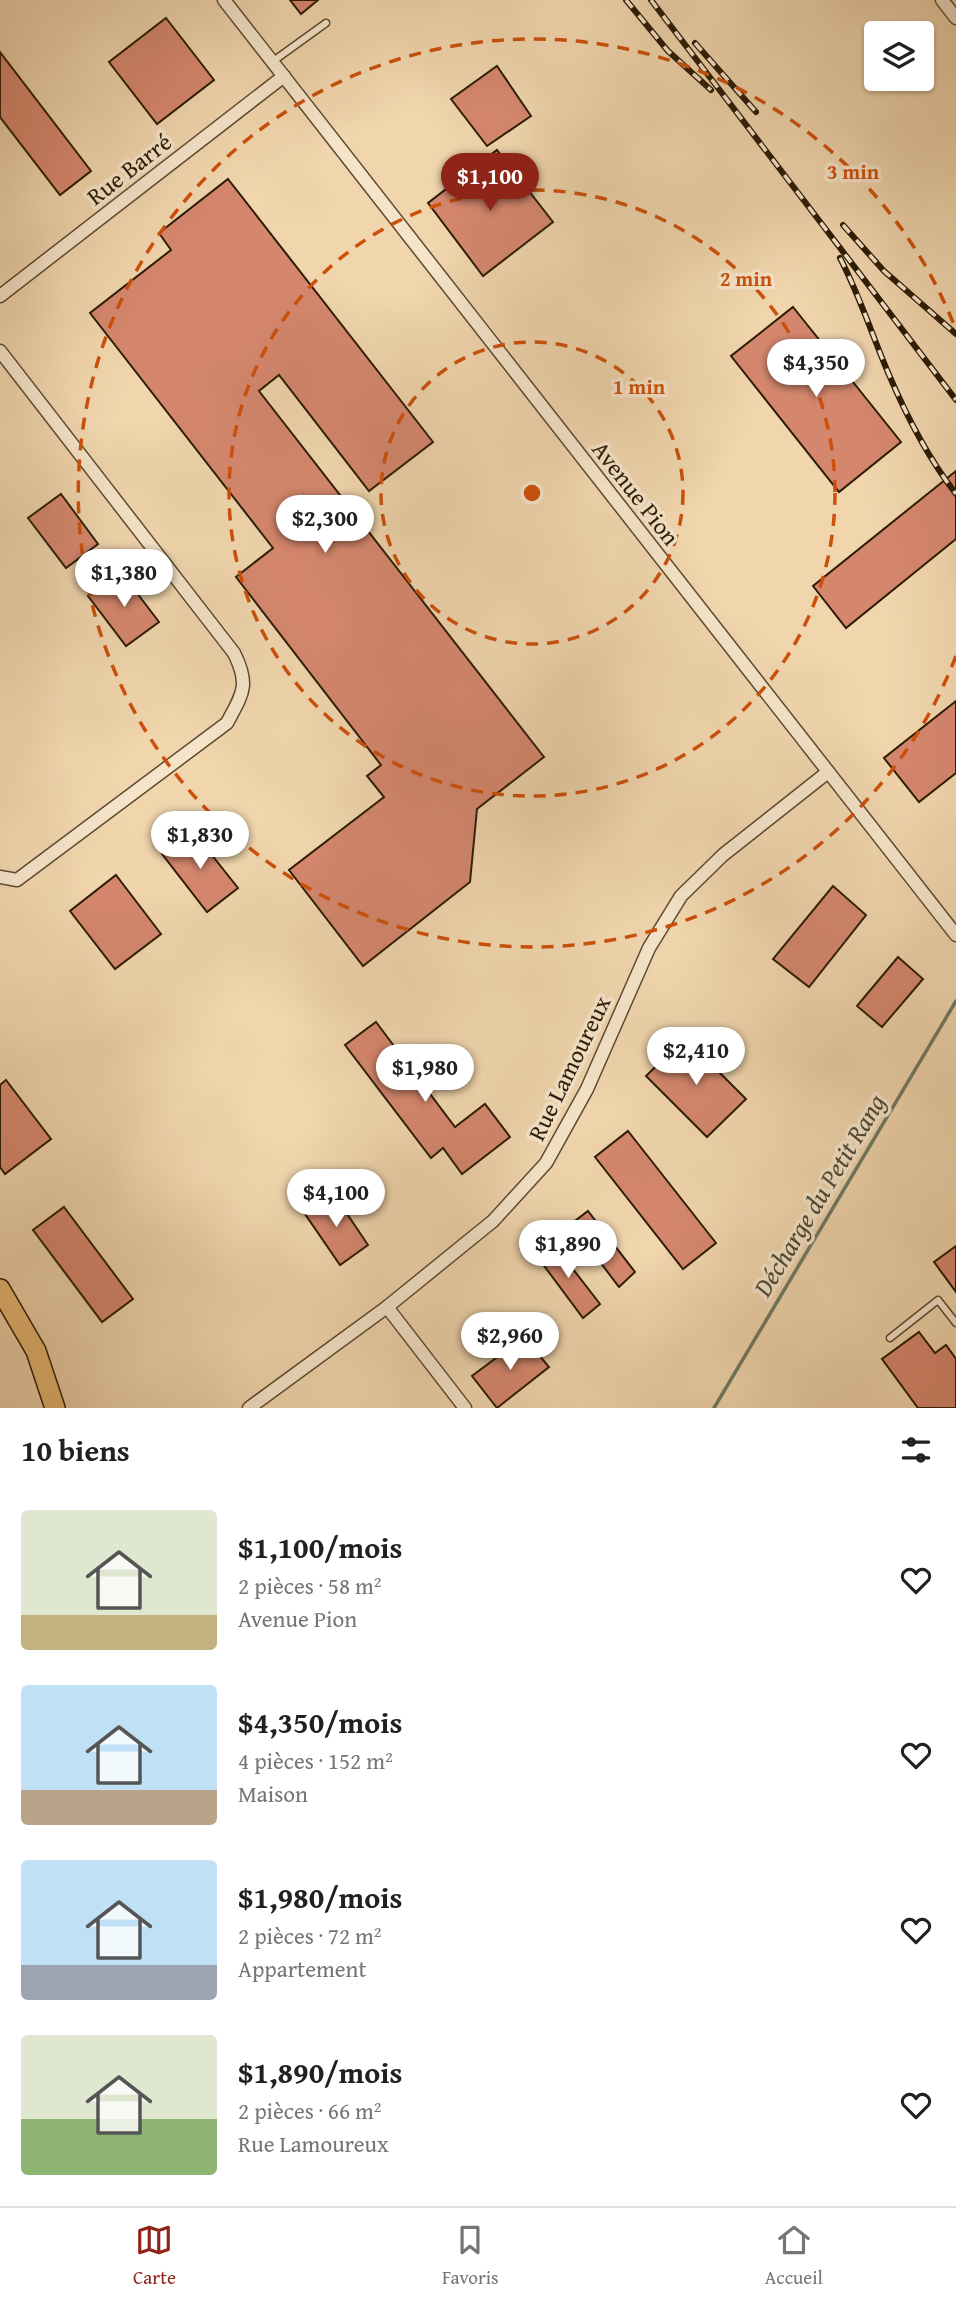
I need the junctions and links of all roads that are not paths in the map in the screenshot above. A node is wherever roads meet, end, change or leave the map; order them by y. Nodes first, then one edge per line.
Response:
1 (223, 0) edge
2 (942, 0) edge
3 (956, 18) edge
4 (326, 23) dead end
5 (272, 62) junction
6 (284, 76) junction
7 (0, 296) edge
8 (0, 351) edge
9 (828, 772) junction
10 (0, 877) edge
11 (956, 935) edge
12 (0, 1289) edge
13 (387, 1307) junction
14 (956, 1323) edge
15 (890, 1338) dead end
16 (55, 1408) edge
17 (249, 1408) edge
18 (465, 1408) edge

1 - 5 street, Avenue Pion
2 - 3 street
4 - 5 lane
5 - 6 street, Avenue Pion
6 - 7 street, Rue Barré
6 - 9 street, Avenue Pion
8 - 10 street
9 - 11 street, Avenue Pion
9 - 13 street, Rue Lamoureux
12 - 16 main road
13 - 17 street, Rue Lamoureux
13 - 18 street
14 - 15 lane

